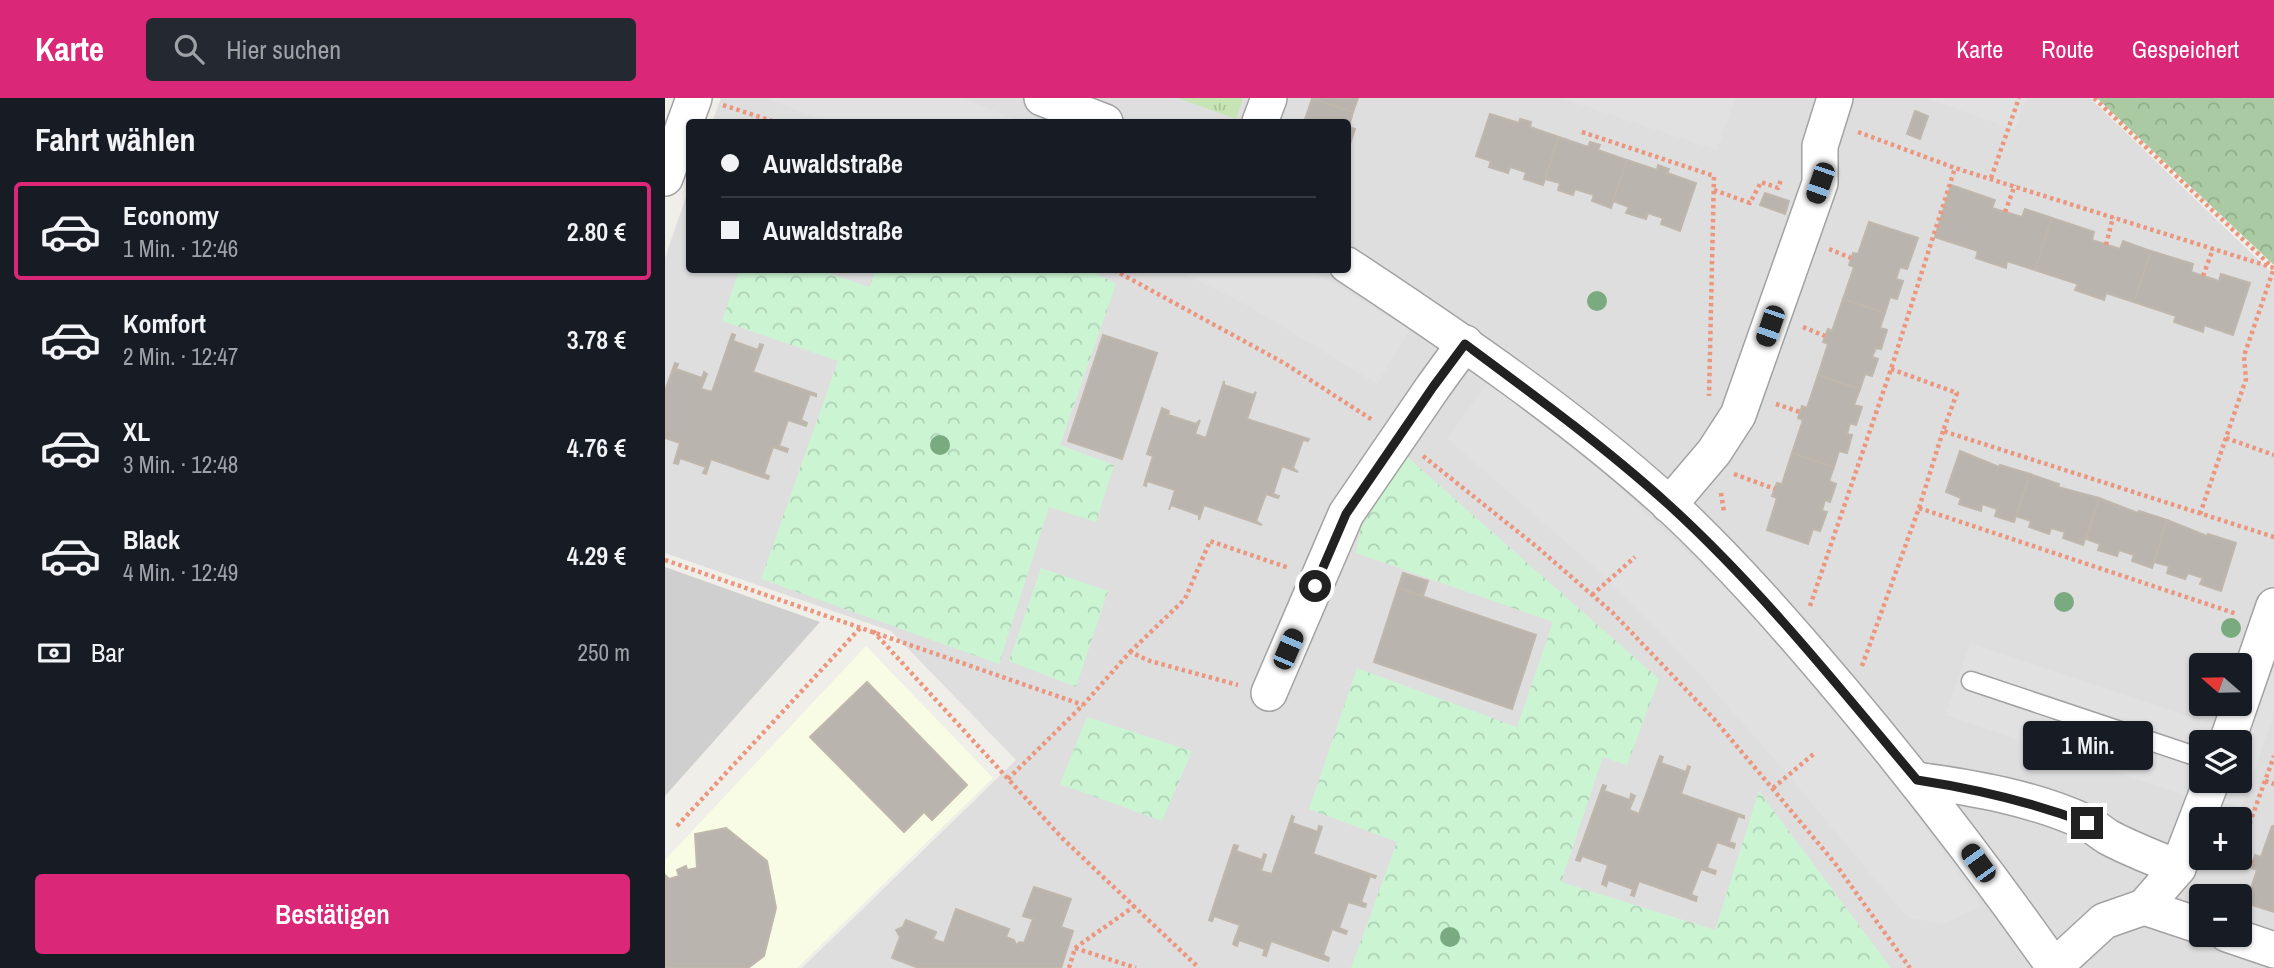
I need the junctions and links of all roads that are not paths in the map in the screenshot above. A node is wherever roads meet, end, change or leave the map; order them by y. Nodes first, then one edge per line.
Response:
1 (1042, 98) edge
2 (1269, 98) edge
3 (1835, 98) edge
4 (704, 100) edge
5 (693, 119) edge
6 (1097, 119) edge
7 (1261, 119) edge
8 (686, 130) edge
9 (668, 160) edge
10 (1351, 268) edge
11 (1465, 344) junction
12 (1669, 505) junction
13 (2271, 615) edge
14 (1971, 681) dead end
15 (1269, 693) road end
16 (2231, 730) edge
17 (2189, 754) edge
18 (1917, 780) junction
19 (2207, 793) edge
20 (2178, 868) junction
21 (2144, 907) junction
22 (2189, 922) edge
23 (2252, 943) edge
24 (2274, 950) edge
25 (2055, 968) edge

1 - 6 street
2 - 7 street
3 - 12 street
4 - 5 street
8 - 9 street
10 - 11 street
11 - 12 street
11 - 15 street
12 - 18 street
13 - 16 street
14 - 17 lane
18 - 20 street
18 - 25 street
19 - 20 street
20 - 21 street
21 - 22 street
21 - 25 street
23 - 24 street

